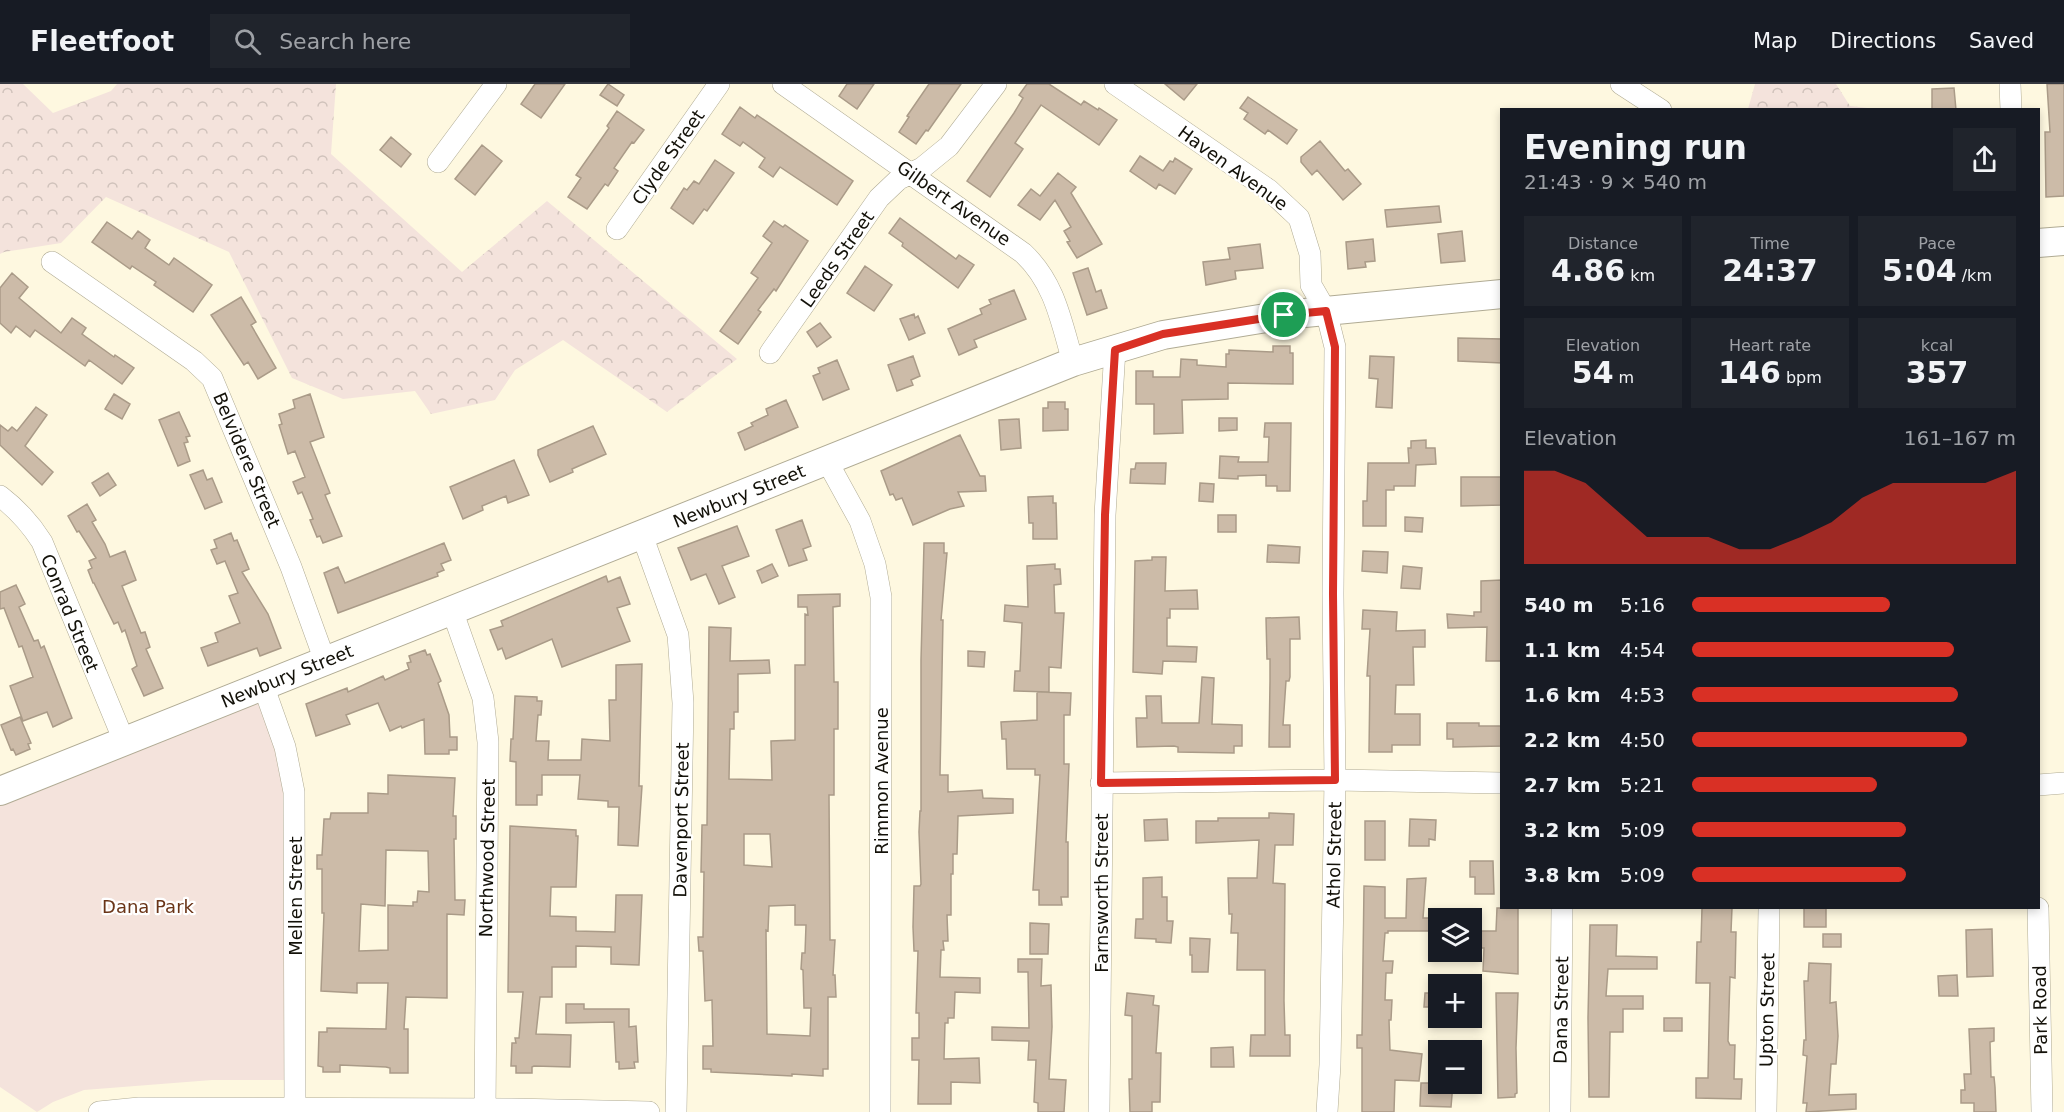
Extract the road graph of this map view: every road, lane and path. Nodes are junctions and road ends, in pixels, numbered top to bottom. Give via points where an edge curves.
1 (496, 84) edge
2 (719, 84) edge
3 (783, 84) edge
4 (996, 84) edge
5 (1115, 84) edge
6 (1621, 84) edge
7 (2010, 84) edge
8 (1658, 108) edge
9 (2011, 108) edge
10 (438, 162) dead end
11 (910, 172) junction
12 (617, 229) dead end
13 (2064, 242) edge
14 (2040, 243) edge
15 (52, 262) dead end
16 (1500, 294) edge
17 (1326, 311) junction
18 (1115, 350) junction
19 (770, 353) dead end
20 (1073, 362) junction
21 (827, 461) junction
22 (0, 496) edge
23 (642, 535) junction
24 (452, 610) junction
25 (325, 661) junction
26 (263, 685) junction
27 (124, 741) junction
28 (1335, 780) junction
29 (1101, 783) junction
30 (1500, 783) edge
31 (2064, 783) edge
32 (2040, 785) edge
33 (0, 791) edge
34 (1562, 909) edge
35 (1768, 909) edge
36 (2038, 909) edge
37 (296, 1110) edge
38 (485, 1110) edge
39 (99, 1112) edge
40 (649, 1112) edge
41 (676, 1112) edge
42 (880, 1112) edge
43 (1100, 1112) edge
44 (1327, 1112) edge
45 (1560, 1112) edge
46 (1766, 1112) edge
47 (2042, 1112) edge

1 - 10 street
2 - 12 street, Clyde Street
3 - 11 street, Gilbert Avenue
4 - 11 street, Leeds Street via 949,146 928,164
5 - 17 street, Haven Avenue via 1269,190 1299,218 1310,254 1311,285
6 - 8 street
7 - 9 street
11 - 19 street, Leeds Street via 879,198
11 - 20 street, Gilbert Avenue via 1036,266 1052,293
13 - 14 street
15 - 25 street, Belvidere Street via 194,361 212,378 291,567
16 - 17 street, Newbury Street
17 - 18 street, Newbury Street via 1163,334
17 - 28 street, Athol Street via 1335,347
18 - 20 street, Newbury Street
18 - 29 street, Farnsworth Street via 1105,515
20 - 21 street, Newbury Street
21 - 23 street, Newbury Street
21 - 42 street, Rimmon Avenue via 860,521 875,564 881,597
22 - 27 street, Conrad Street via 15,507 42,542
23 - 24 street, Newbury Street
23 - 41 street, Davenport Street via 678,635 683,703
24 - 25 street, Newbury Street
24 - 38 street, Northwood Street via 483,698 488,742
25 - 26 street, Newbury Street
26 - 27 street, Newbury Street
26 - 37 street, Mellen Street via 285,747 294,792
27 - 33 street, Newbury Street
28 - 29 street
28 - 30 street
28 - 44 street, Athol Street
29 - 43 street, Farnsworth Street
31 - 32 street
34 - 45 street, Dana Street
35 - 46 street, Upton Street
36 - 47 street, Park Road
37 - 38 street
37 - 39 street via 139,1108
38 - 40 street

